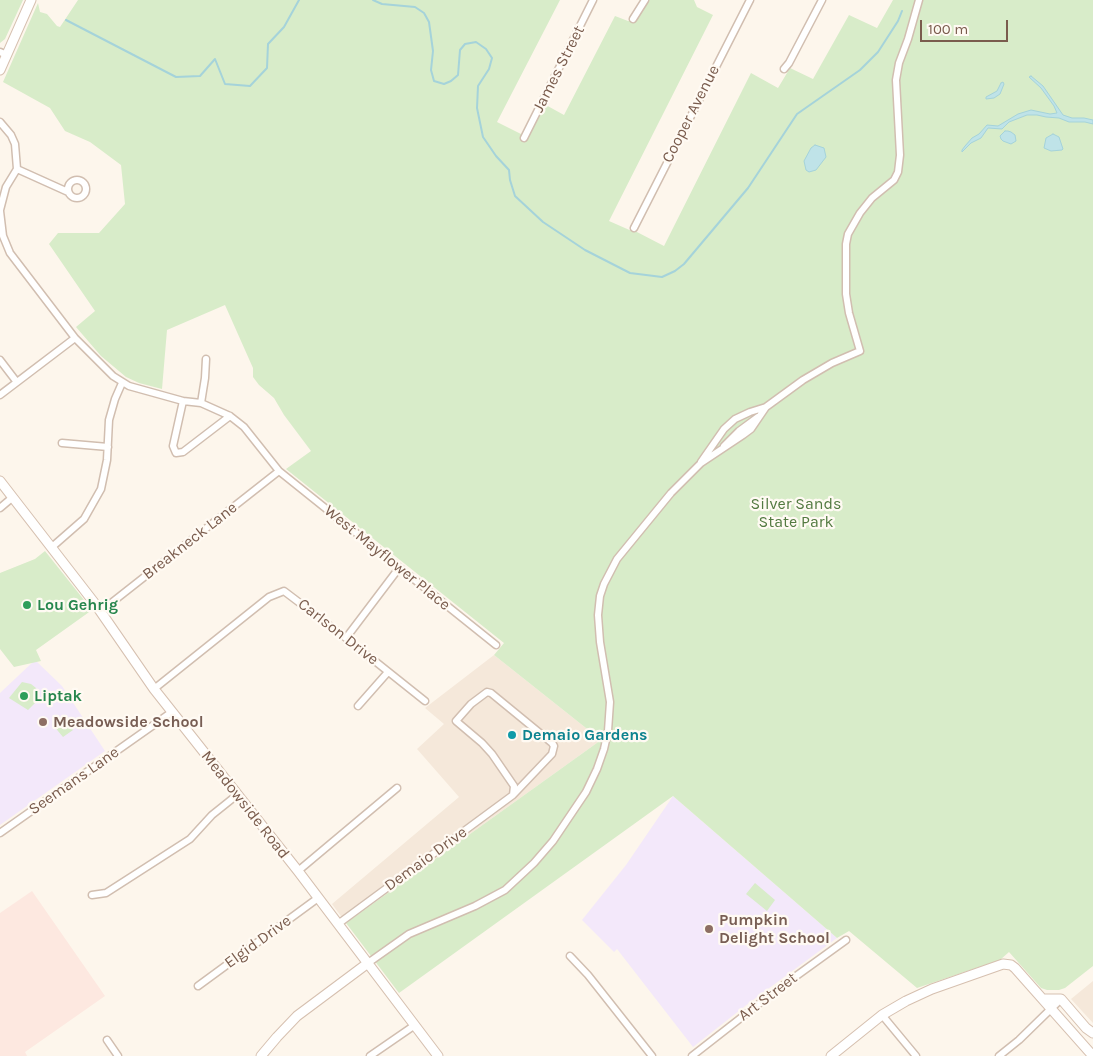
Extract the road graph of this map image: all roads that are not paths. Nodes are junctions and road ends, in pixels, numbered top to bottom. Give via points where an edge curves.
1 (31, 0) edge
2 (594, 0) edge
3 (644, 0) edge
4 (750, 0) edge
5 (822, 0) edge
6 (919, 0) edge
7 (633, 18) dead end
8 (3, 53) edge
9 (784, 69) dead end
10 (0, 70) edge
11 (0, 122) edge
12 (524, 138) dead end
13 (16, 170) junction
14 (68, 192) dead end
15 (0, 210) edge
16 (634, 228) dead end
17 (74, 338) junction
18 (206, 359) dead end
19 (0, 360) edge
20 (16, 381) junction
21 (122, 383) junction
22 (0, 395) edge
23 (183, 401) junction
24 (201, 403) junction
25 (766, 407) junction
26 (230, 416) junction
27 (62, 443) dead end
28 (108, 447) junction
29 (701, 463) junction
30 (279, 471) junction
31 (0, 481) edge
32 (13, 498) junction
33 (0, 508) edge
34 (52, 547) junction
35 (399, 568) junction
36 (101, 611) junction
37 (346, 638) junction
38 (496, 645) dead end
39 (388, 672) junction
40 (154, 688) junction
41 (425, 701) dead end
42 (358, 706) dead end
43 (172, 712) junction
44 (397, 788) dead end
45 (513, 794) junction
46 (237, 795) junction
47 (0, 833) edge
48 (298, 871) junction
49 (92, 895) dead end
50 (318, 898) junction
51 (338, 924) junction
52 (846, 940) dead end
53 (570, 956) dead end
54 (368, 963) junction
55 (198, 986) dead end
56 (1043, 999) junction
57 (1061, 999) junction
58 (1051, 1009) junction
59 (882, 1015) junction
60 (415, 1025) junction
61 (1093, 1033) edge
62 (107, 1040) dead end
63 (118, 1056) edge
64 (261, 1056) edge
65 (370, 1056) edge
66 (438, 1056) edge
67 (652, 1056) edge
68 (692, 1056) edge
69 (831, 1056) edge
70 (916, 1056) edge
71 (999, 1056) edge
72 (1093, 1056) edge

1 - 8 main road
2 - 12 street, James Street
3 - 7 street
4 - 16 street, Cooper Avenue
5 - 9 street
6 - 25 street via 896,80 898,172 894,180 860,213 846,244 846,294 860,351 816,371
8 - 10 main road
11 - 13 street via 15,144
13 - 14 street
13 - 15 street via 6,187
15 - 17 street via 3,236 10,253
17 - 20 street
17 - 21 street
18 - 24 street
19 - 20 street
20 - 22 street
21 - 23 street, West Mayflower Place
21 - 28 street via 109,420
23 - 24 street, West Mayflower Place
23 - 26 street via 173,446 176,454
24 - 26 street, West Mayflower Place
25 - 29 street via 722,449
25 - 29 street via 735,419 724,429
26 - 30 street, West Mayflower Place via 244,427
27 - 28 street
28 - 34 street via 106,471 95,501 84,519
29 - 54 street via 671,492 617,558 604,584 598,625 610,702 608,731 597,769 569,819 534,863 505,890 408,934
30 - 35 street, West Mayflower Place
30 - 36 street, Breakneck Lane
31 - 32 main road, Meadowside Road
32 - 33 street
32 - 34 main road, Meadowside Road
34 - 36 main road, Meadowside Road
35 - 37 street
35 - 38 street, West Mayflower Place
36 - 40 main road, Meadowside Road
37 - 39 street, Carlson Drive
37 - 40 street, Carlson Drive via 284,591 269,597
39 - 41 street, Carlson Drive
39 - 42 street
40 - 43 main road, Meadowside Road
43 - 46 main road, Meadowside Road
43 - 47 street, Seemans Lane
44 - 48 street
45 - 45 street, Demaio Drive via 514,786 492,754 456,721 487,692 554,746 552,754
45 - 51 street, Demaio Drive
46 - 48 main road, Meadowside Road
46 - 49 street via 190,839 106,893
48 - 50 main road, Meadowside Road
50 - 51 main road, Meadowside Road
50 - 55 street, Elgid Drive
51 - 54 main road, Meadowside Road
52 - 68 street, Art Street
53 - 67 street
54 - 60 main road, Meadowside Road
54 - 64 main road via 297,1016
56 - 57 main road
56 - 58 main road
56 - 59 main road via 1015,968 1003,964 915,996
57 - 58 street
57 - 61 main road
58 - 71 street
58 - 72 main road
59 - 69 main road
59 - 70 street
60 - 65 street
60 - 66 main road, Meadowside Road
62 - 63 street

